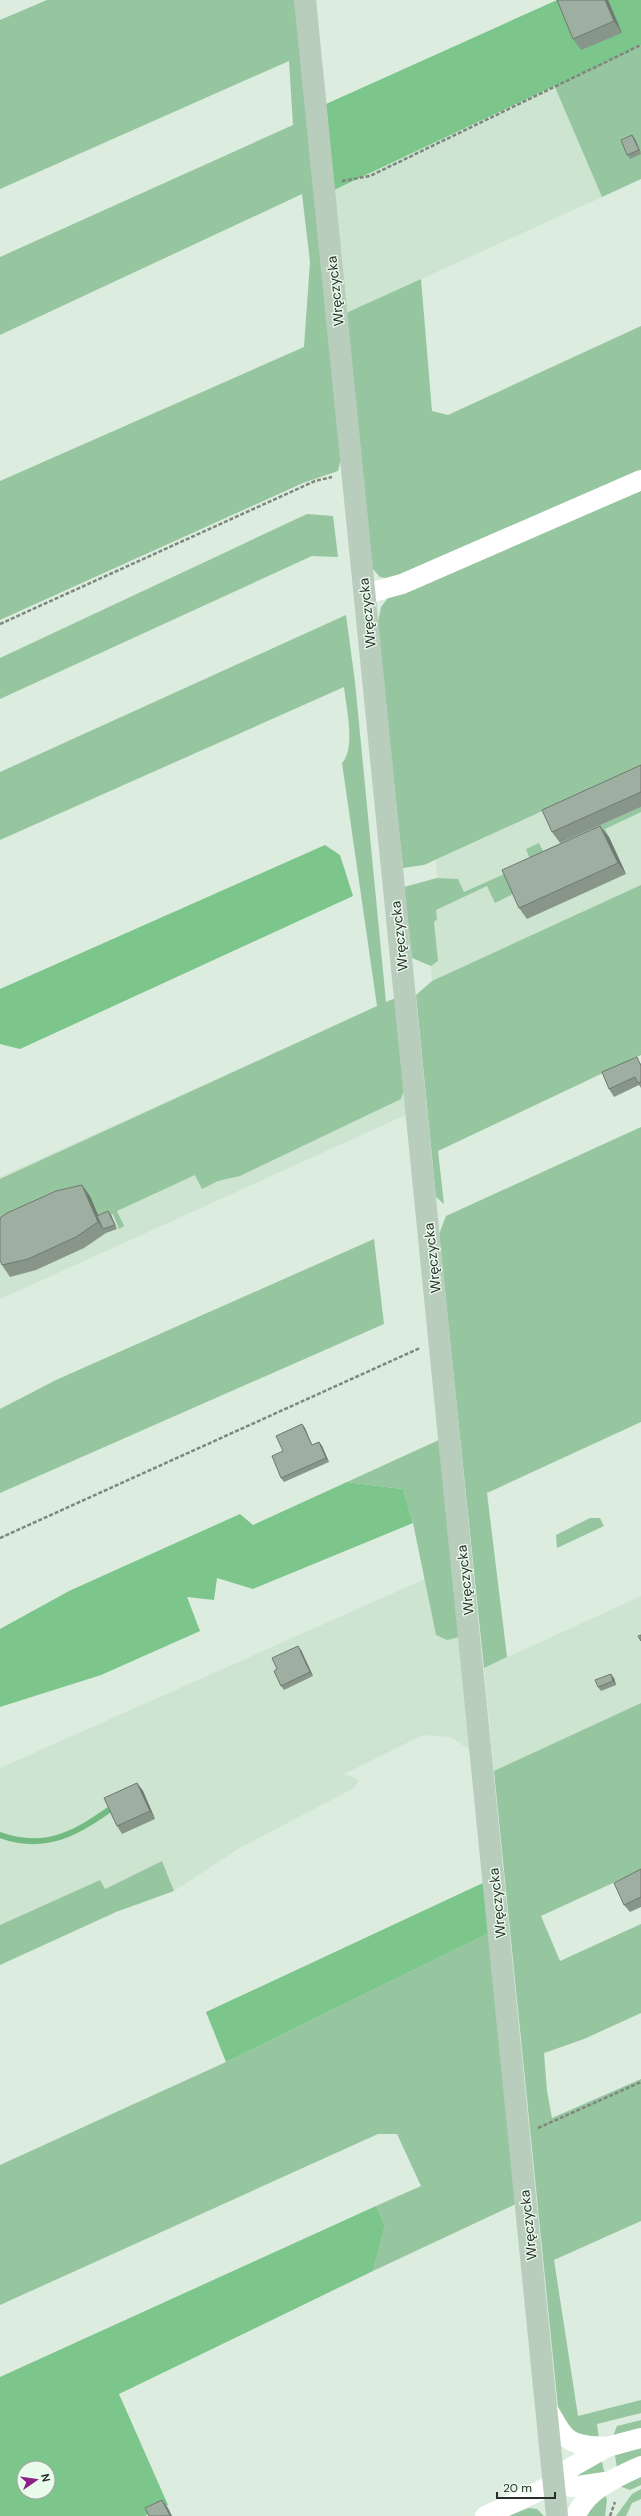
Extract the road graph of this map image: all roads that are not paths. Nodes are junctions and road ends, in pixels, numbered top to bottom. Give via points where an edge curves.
1 (305, 0) edge
2 (641, 480) edge
3 (365, 594) junction
4 (546, 2408) junction
5 (641, 2438) edge
6 (607, 2447) junction
7 (641, 2466) edge
8 (611, 2480) junction
9 (554, 2484) junction
10 (485, 2516) edge
11 (557, 2516) edge
12 (576, 2516) edge

1 - 3 main road, Wręczycka
2 - 3 street via 402,584
3 - 4 main road, Wręczycka
4 - 6 street via 562,2435 575,2444
4 - 9 main road, Wręczycka
5 - 6 street
6 - 9 street via 565,2470
7 - 8 street
8 - 9 street via 571,2487
8 - 12 street via 586,2498
9 - 10 street
9 - 11 main road, Wręczycka

